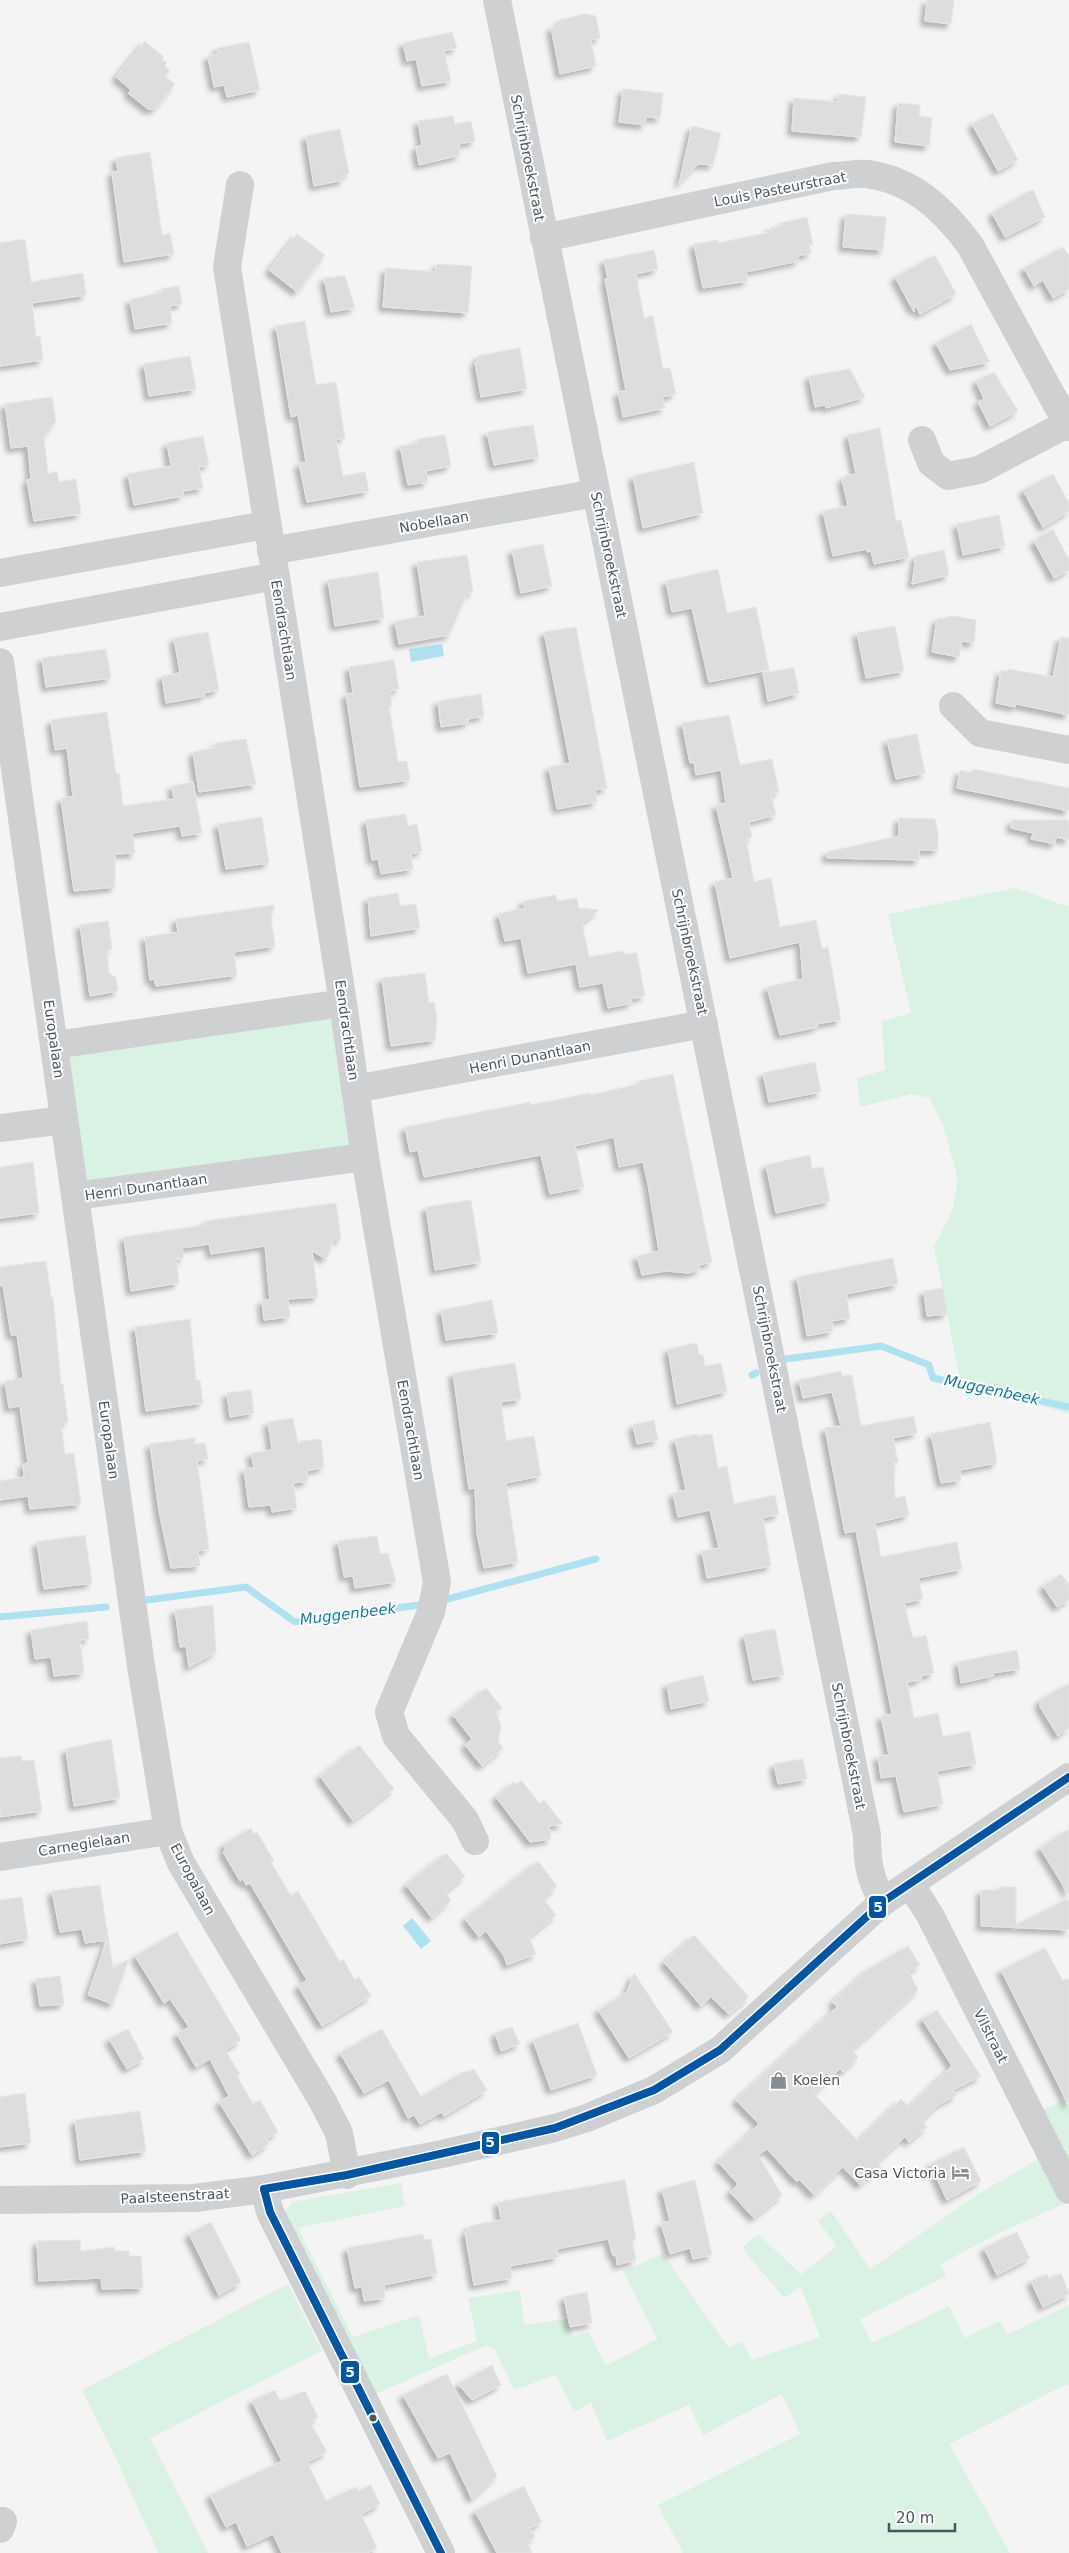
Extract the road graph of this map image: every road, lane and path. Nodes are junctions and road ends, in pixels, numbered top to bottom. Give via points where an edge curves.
1 (497, 0) edge
2 (240, 186) dead end
3 (544, 238) junction
4 (1068, 426) edge
5 (922, 440) dead end
6 (596, 493) junction
7 (266, 525) junction
8 (274, 564) junction
9 (0, 573) edge
10 (0, 627) edge
11 (0, 662) edge
12 (953, 706) dead end
13 (1069, 750) edge
14 (343, 1003) junction
15 (704, 1024) junction
16 (55, 1045) junction
17 (355, 1089) junction
18 (64, 1120) junction
19 (0, 1128) edge
20 (365, 1158) junction
21 (75, 1196) junction
22 (1069, 1777) edge
23 (168, 1831) junction
24 (475, 1841) dead end
25 (0, 1857) edge
26 (910, 1884) junction
27 (884, 1901) junction
28 (347, 2175) junction
29 (264, 2189) junction
30 (1069, 2190) edge
31 (0, 2200) edge
32 (441, 2553) edge

1 - 3 street, Schrijnbroekstraat
2 - 7 street, Eendrachtlaan via 227,267
3 - 4 street, Louis Pasteurstraat via 833,176 867,174 898,182 926,197 950,218 970,245
3 - 6 street, Schrijnbroekstraat
4 - 5 street, Louis Pasteurstraat via 979,470 948,476 931,463
6 - 8 street, Nobellaan
6 - 15 street, Schrijnbroekstraat
7 - 8 street, Eendrachtlaan
7 - 9 street
8 - 10 street, Nobellaan
8 - 14 street, Eendrachtlaan
11 - 16 street, Europalaan
12 - 13 street via 980,732
14 - 16 street
14 - 17 street, Eendrachtlaan
15 - 17 street, Henri Dunantlaan
15 - 27 street, Schrijnbroekstraat via 867,1835 867,1861 877,1892
16 - 18 street, Europalaan
17 - 20 street, Eendrachtlaan
18 - 19 street
18 - 21 street, Europalaan
20 - 21 street, Henri Dunantlaan
20 - 24 street, Eendrachtlaan via 436,1582 431,1612 389,1712 396,1736 465,1820
21 - 23 street, Europalaan via 141,1666
22 - 26 street, Paalsteenstraat
23 - 25 street, Carnegielaan
23 - 28 street, Europalaan via 181,1863 322,2100 339,2134
26 - 27 street, Paalsteenstraat
26 - 30 street, Vilstraat via 930,1915
27 - 28 street, Paalsteenstraat via 720,2050 654,2090 555,2128
28 - 29 street, Paalsteenstraat
29 - 31 street, Paalsteenstraat via 194,2198
29 - 32 street via 270,2212

